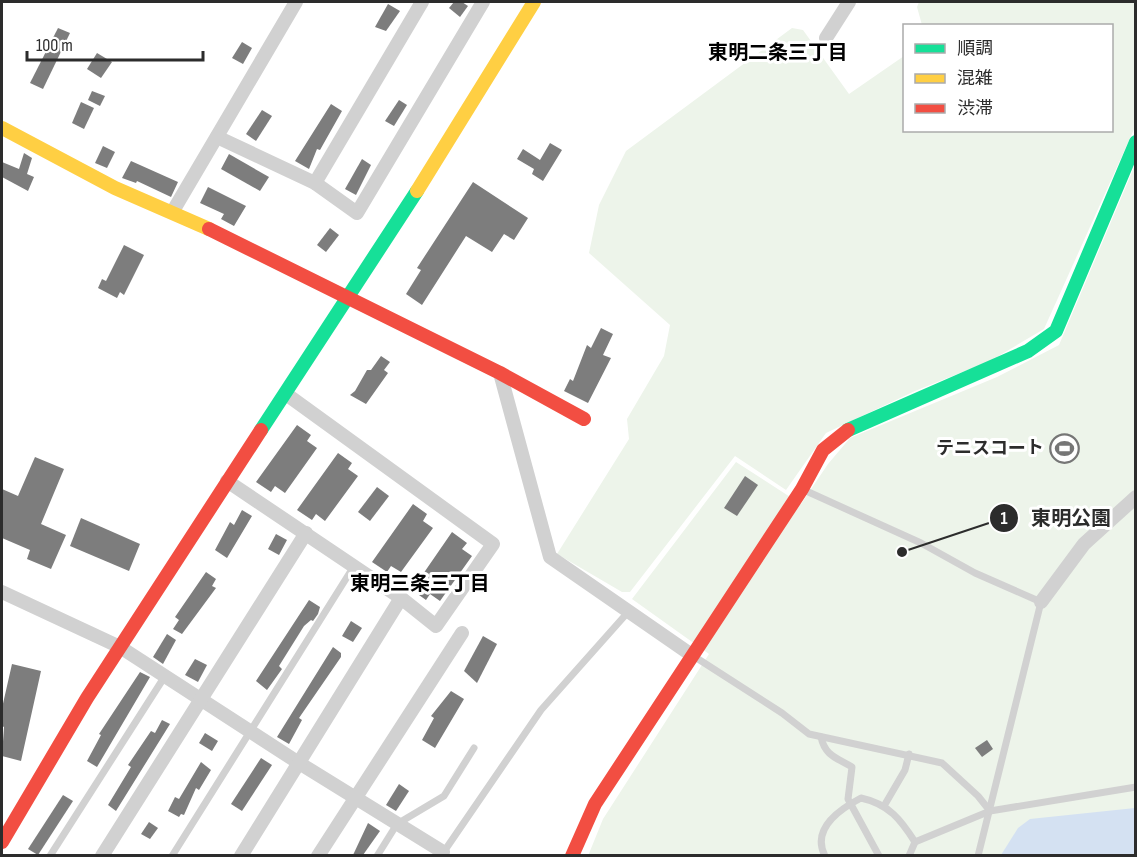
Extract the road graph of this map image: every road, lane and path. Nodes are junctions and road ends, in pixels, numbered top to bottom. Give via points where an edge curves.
1 (296, 2) edge
2 (422, 2) edge
3 (483, 2) edge
4 (534, 2) edge
5 (849, 2) edge
6 (826, 38) dead end
7 (2, 128) edge
8 (217, 137) junction
9 (1136, 142) edge
10 (315, 183) junction
11 (173, 212) junction
12 (345, 298) junction
13 (500, 373) junction
14 (286, 394) junction
15 (584, 419) dead end
16 (227, 481) junction
17 (802, 489) junction
18 (1136, 497) edge
19 (306, 533) junction
20 (354, 566) junction
21 (2, 592) edge
22 (401, 598) junction
23 (1041, 602) junction
24 (629, 611) junction
25 (462, 633) dead end
26 (120, 647) junction
27 (693, 656) junction
28 (165, 675) junction
29 (203, 699) junction
30 (251, 731) junction
31 (821, 737) junction
32 (474, 748) dead end
33 (909, 754) junction
34 (299, 763) junction
35 (1136, 787) edge
36 (355, 798) junction
37 (850, 804) junction
38 (884, 807) junction
39 (990, 811) junction
40 (397, 824) junction
41 (2, 842) edge
42 (915, 842) junction
43 (442, 854) edge
44 (50, 855) edge
45 (102, 855) edge
46 (172, 855) edge
47 (241, 855) edge
48 (318, 855) edge
49 (377, 855) edge
50 (572, 855) edge
51 (825, 855) edge
52 (879, 855) edge
53 (909, 855) edge
54 (978, 855) edge

1 - 8 street
2 - 10 street
3 - 10 street via 357,213
4 - 12 street
5 - 6 street
7 - 11 street via 116,188
8 - 10 street
8 - 11 street
9 - 17 street via 1056,331 1028,351 845,431 823,450
11 - 12 street
12 - 13 street
12 - 14 street
13 - 15 street
13 - 24 street via 550,557
14 - 16 street
14 - 22 street via 493,544 436,626
16 - 19 street
16 - 26 street
17 - 23 lane
17 - 27 street
18 - 23 street via 1084,544
19 - 20 street
19 - 29 street
20 - 22 street
20 - 30 lane
21 - 26 street
22 - 34 street
23 - 39 lane
24 - 27 street
24 - 43 lane via 541,710
25 - 36 street
26 - 28 street
26 - 41 street
27 - 31 lane via 809,734
27 - 50 street via 595,804
28 - 29 street
28 - 44 lane
29 - 30 street
29 - 45 street
30 - 34 street
30 - 46 lane
31 - 33 lane
31 - 37 lane via 823,749 831,757 852,767
32 - 40 lane via 444,796
33 - 38 lane via 905,770
33 - 39 lane via 942,763
34 - 36 street
34 - 47 street
35 - 39 lane
36 - 40 street
36 - 48 street
37 - 38 lane via 861,798
37 - 51 lane via 826,825 822,836
37 - 52 lane
38 - 42 lane via 897,814
39 - 42 lane
39 - 54 lane
40 - 43 street
40 - 49 lane
42 - 53 lane

